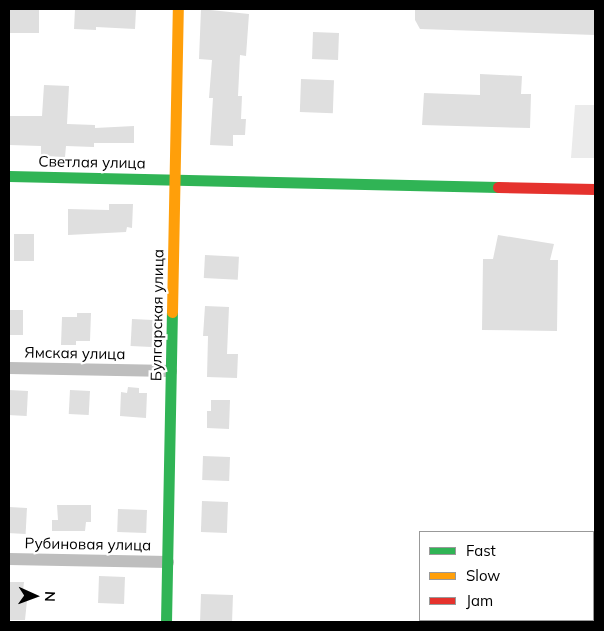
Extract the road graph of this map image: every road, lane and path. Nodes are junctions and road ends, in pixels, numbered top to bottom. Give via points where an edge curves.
1 (178, 9) edge
2 (9, 176) edge
3 (175, 178) junction
4 (595, 189) edge
5 (9, 368) edge
6 (171, 371) junction
7 (9, 559) edge
8 (168, 562) junction
9 (166, 622) edge

1 - 3 street, Булгарская улица
2 - 3 street, Светлая улица
3 - 4 street, Светлая улица
3 - 6 street, Булгарская улица
5 - 6 street, Ямская улица
6 - 8 street, Булгарская улица
7 - 8 street, Рубиновая улица
8 - 9 street, Булгарская улица

